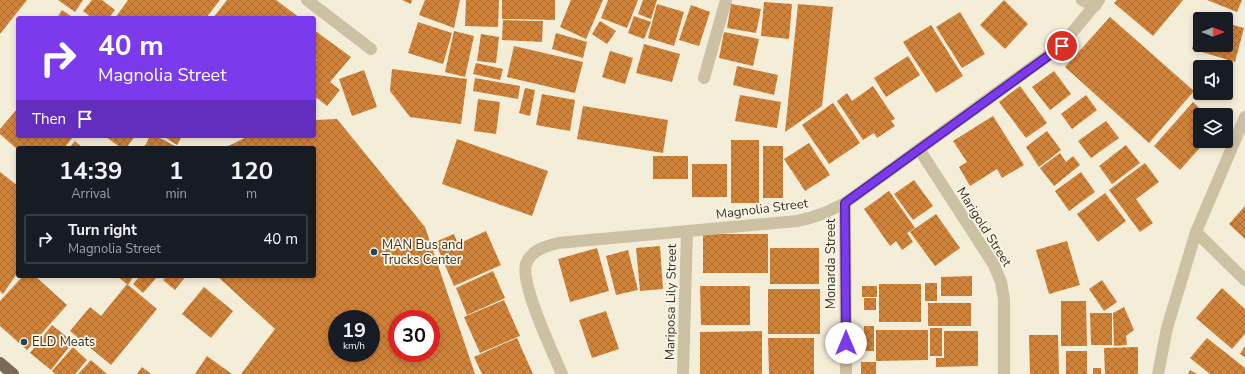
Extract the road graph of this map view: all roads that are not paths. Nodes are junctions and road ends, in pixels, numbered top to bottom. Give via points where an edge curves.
1 (307, 0) edge
2 (726, 0) edge
3 (1082, 0) edge
4 (1097, 3) edge
5 (371, 49) dead end
6 (704, 78) dead end
7 (1245, 117) edge
8 (919, 149) junction
9 (845, 203) junction
10 (686, 231) junction
11 (1196, 232) junction
12 (1245, 280) edge
13 (0, 363) edge
14 (13, 374) edge
15 (562, 374) edge
16 (683, 374) edge
17 (846, 374) edge
18 (1004, 374) edge
19 (1158, 374) edge

1 - 5 street
2 - 6 street
3 - 4 street
4 - 8 street, Magnolia Street via 1062,46
7 - 11 street
8 - 9 street, Magnolia Street
8 - 18 street, Marigold Street via 994,265 1001,282 1004,300
9 - 10 street, Magnolia Street via 828,212 797,221
9 - 17 street, Monarda Street
10 - 15 street, Magnolia Street via 558,243 532,254 526,264 526,280
10 - 16 street, Mariposa Lily Street
11 - 12 street
11 - 19 street via 1167,328
13 - 14 main road

